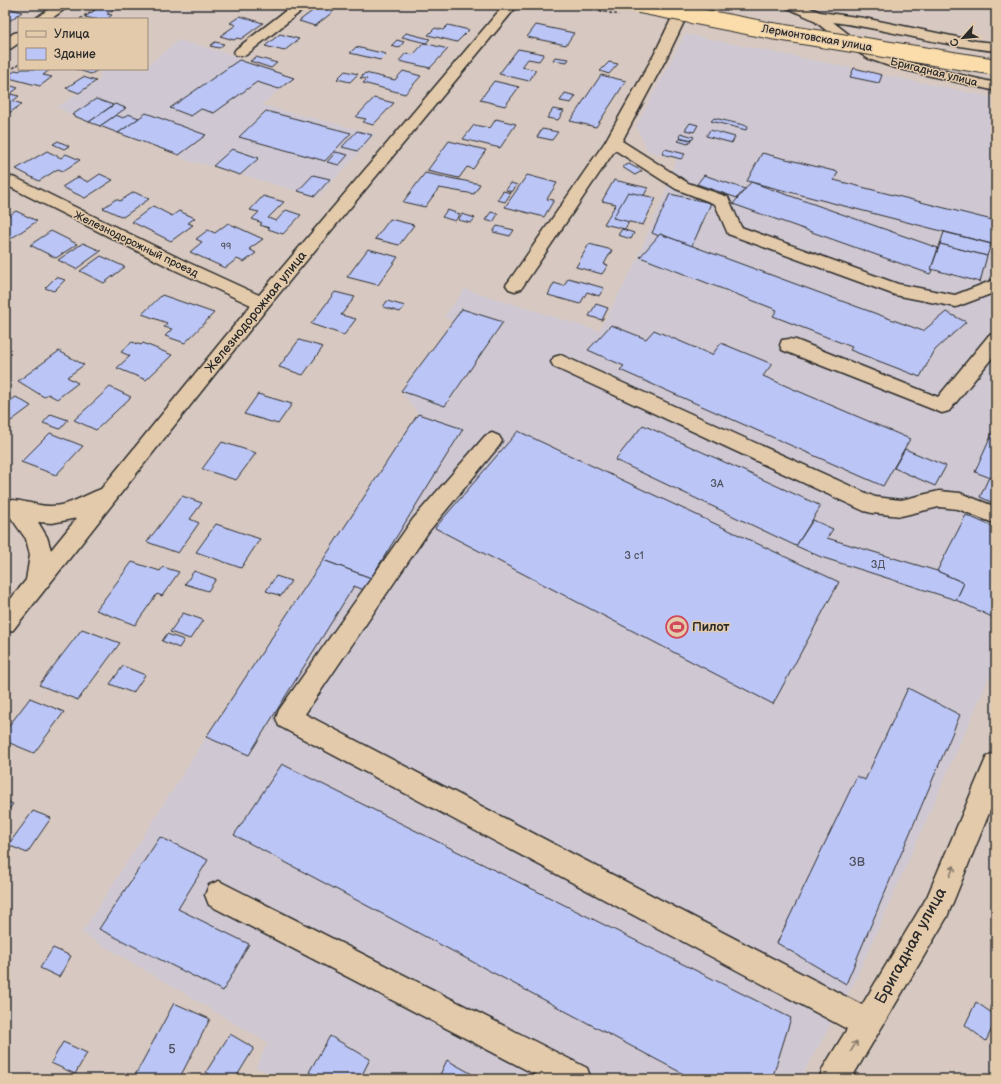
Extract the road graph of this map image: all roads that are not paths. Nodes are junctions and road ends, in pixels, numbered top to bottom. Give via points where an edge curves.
1 (62, 5) edge
2 (302, 5) edge
3 (511, 5) edge
4 (639, 5) edge
5 (685, 5) edge
6 (792, 5) edge
7 (817, 16) junction
8 (43, 18) edge
9 (18, 37) edge
10 (5, 46) edge
11 (996, 47) edge
12 (241, 52) dead end
13 (996, 67) edge
14 (996, 87) edge
15 (613, 142) junction
16 (12, 182) dead end
17 (515, 285) dead end
18 (996, 285) edge
19 (262, 303) junction
20 (996, 340) edge
21 (789, 345) dead end
22 (560, 362) dead end
23 (492, 441) dead end
24 (112, 492) junction
25 (11, 505) edge
26 (996, 516) edge
27 (37, 584) junction
28 (5, 623) edge
29 (996, 764) edge
30 (220, 895) dead end
31 (868, 1024) junction
32 (576, 1079) edge
33 (834, 1079) edge

1 - 8 street
2 - 12 street
3 - 19 street, Железнодорожная улица
4 - 13 main road, Лермонтовская улица, bridge via 820,39
5 - 15 street via 661,55
6 - 7 street, Бригадная улица
7 - 11 street via 864,22
7 - 14 street, Бригадная улица via 846,39 874,56 897,64
9 - 10 street
15 - 17 street
15 - 18 street via 682,186 722,201 734,230 895,289 956,301
16 - 19 street, Железнодорожный проезд
19 - 24 street, Железнодорожная улица
20 - 21 street via 942,406
22 - 26 street via 872,505 902,508 939,499 960,501
23 - 31 street via 421,525 288,718
24 - 25 street via 88,505 59,515 37,515
24 - 27 street, Железнодорожная улица
25 - 27 street via 36,537 41,555
27 - 28 street, Железнодорожная улица
31 -> 29 street, Бригадная улица via 937,907
30 - 32 street
33 -> 31 street, Бригадная улица

